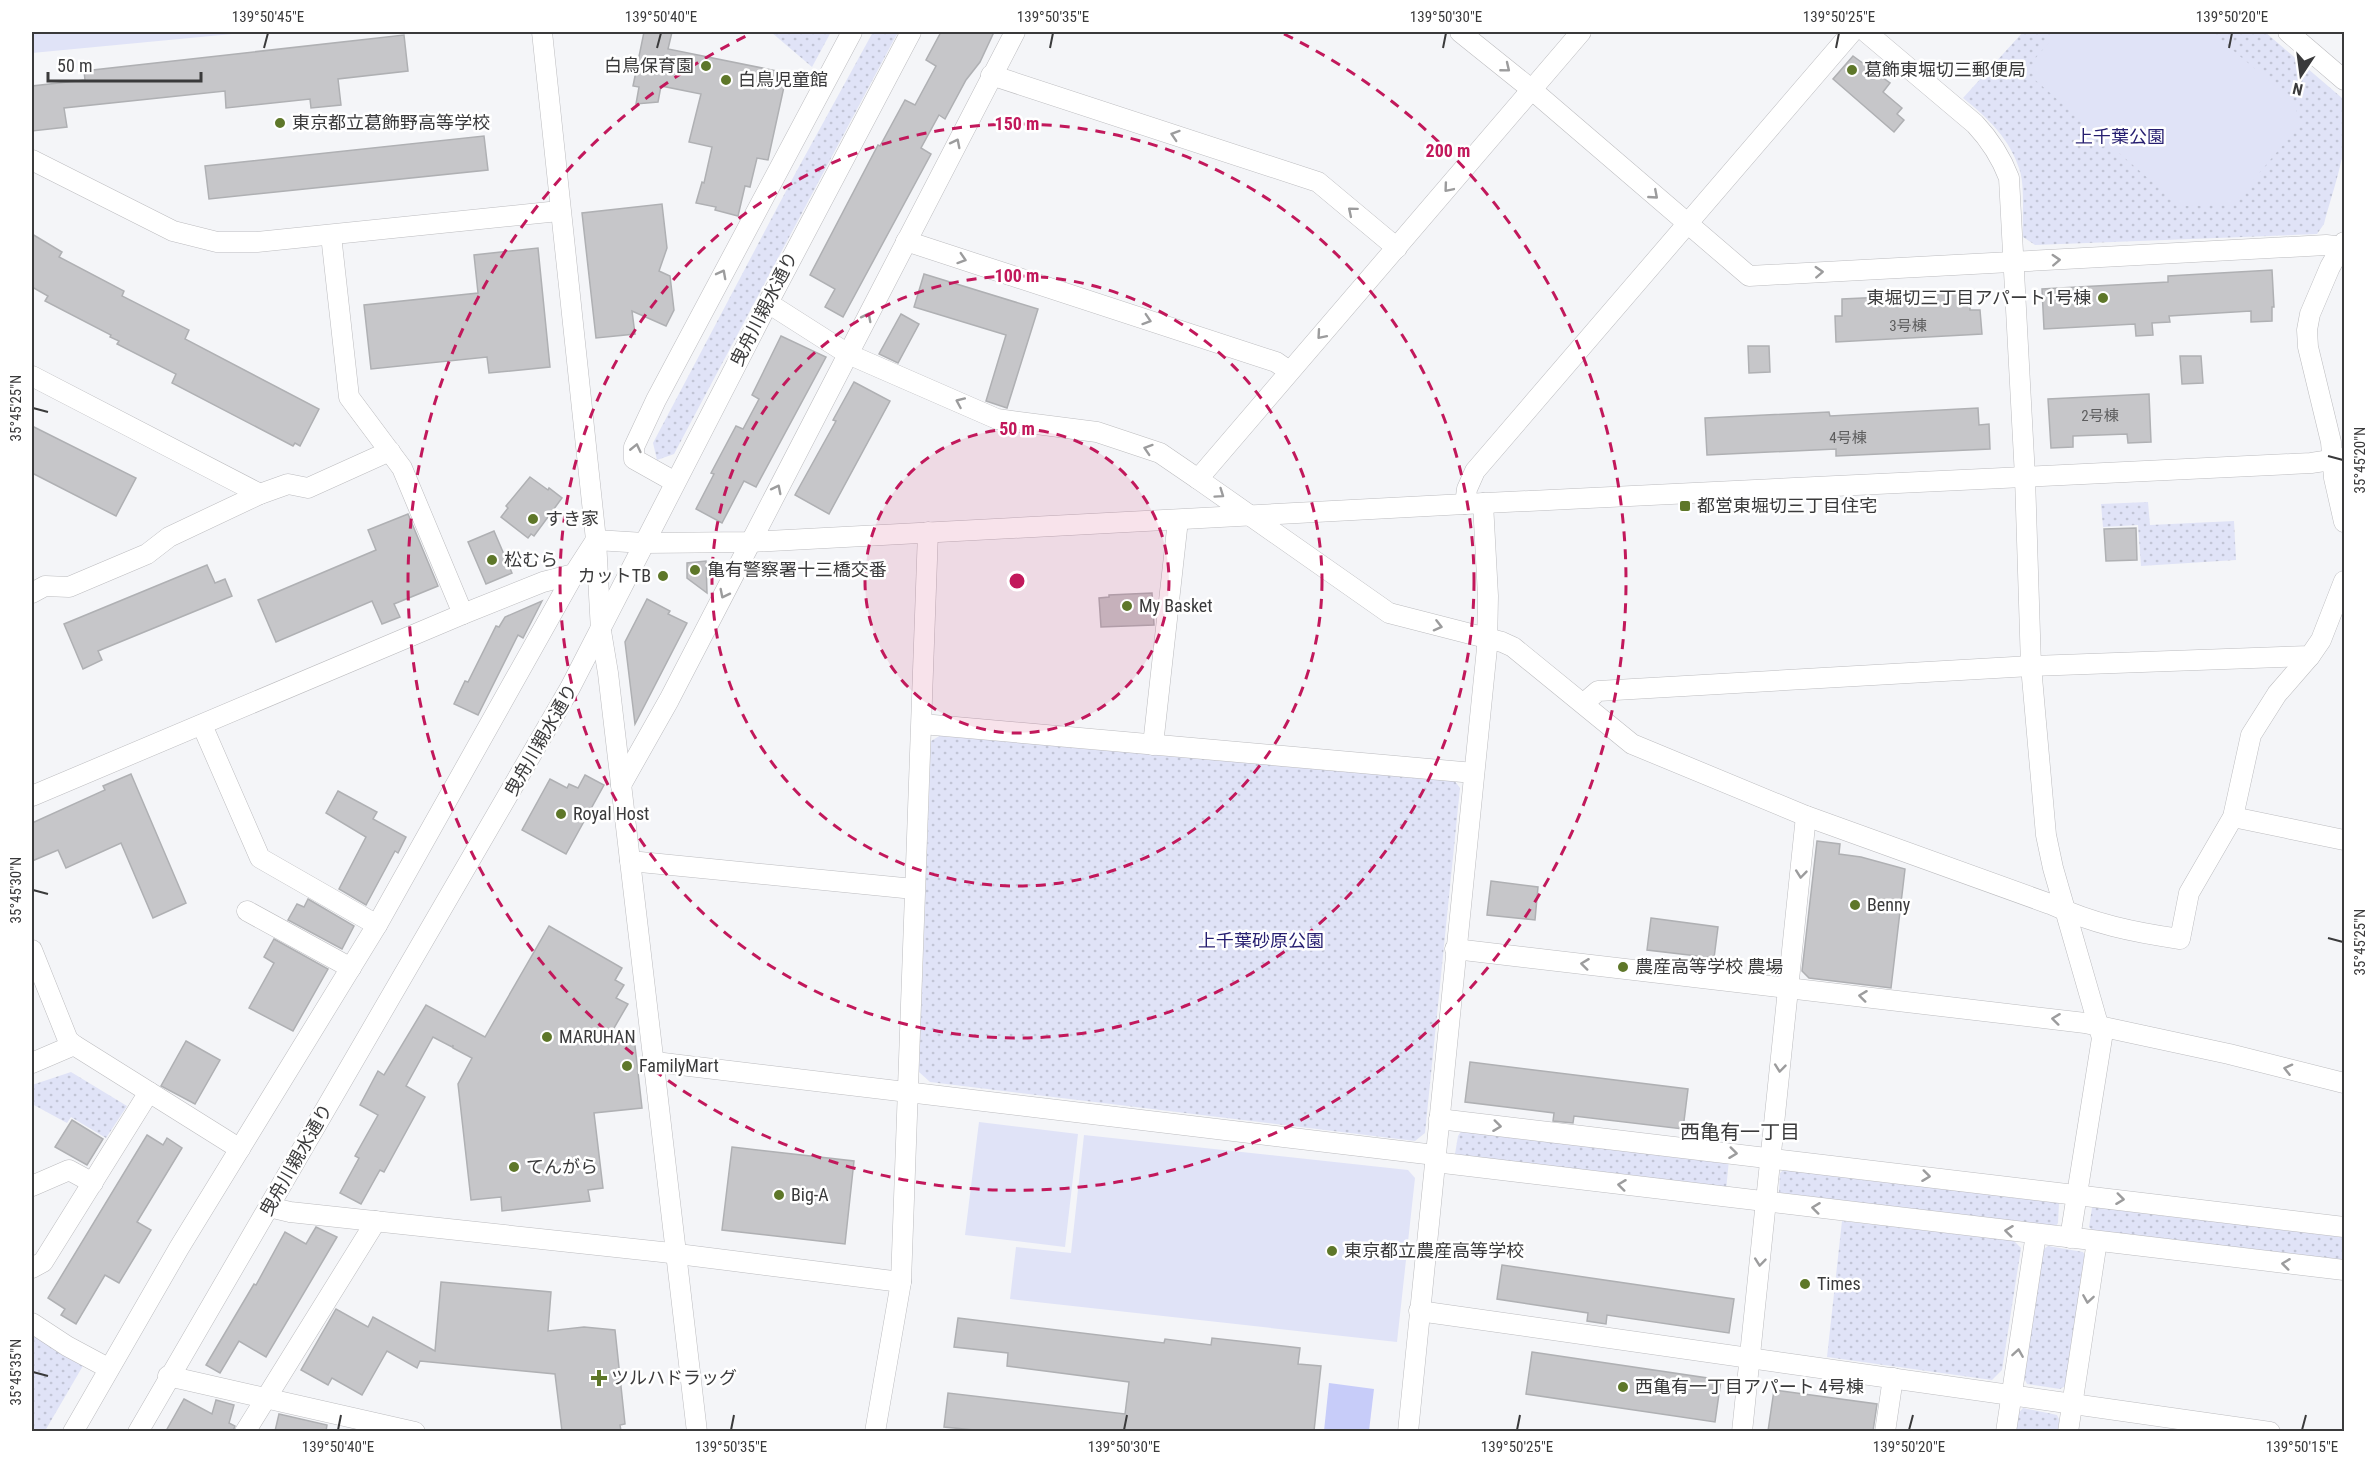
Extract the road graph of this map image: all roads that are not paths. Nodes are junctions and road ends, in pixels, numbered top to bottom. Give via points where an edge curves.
1 (542, 32) edge
2 (852, 32) edge
3 (911, 32) edge
4 (1015, 32) edge
5 (1460, 32) edge
6 (1581, 32) edge
7 (1852, 32) edge
8 (1866, 32) edge
9 (2288, 32) edge
10 (991, 75) junction
11 (2344, 80) edge
12 (1532, 89) junction
13 (32, 159) edge
14 (559, 210) junction
15 (1687, 224) junction
16 (331, 235) junction
17 (906, 241) junction
18 (2344, 245) edge
19 (1397, 248) junction
20 (2015, 262) junction
21 (768, 303) junction
22 (848, 354) junction
23 (1289, 371) junction
24 (32, 376) edge
25 (390, 451) junction
26 (2338, 459) edge
27 (2025, 477) junction
28 (1197, 479) junction
29 (675, 482) junction
30 (260, 494) junction
31 (1474, 503) junction
32 (1250, 515) junction
33 (1178, 520) junction
34 (2344, 522) edge
35 (928, 532) junction
36 (596, 540) junction
37 (750, 542) junction
38 (644, 543) junction
39 (574, 574) junction
40 (2344, 581) edge
41 (32, 593) edge
42 (463, 614) junction
43 (601, 631) junction
44 (1487, 638) junction
45 (2310, 656) junction
46 (2031, 666) junction
47 (1584, 703) junction
48 (921, 724) junction
49 (202, 725) junction
50 (1154, 745) junction
51 (1474, 772) junction
52 (621, 785) junction
53 (32, 796) edge
54 (1806, 816) junction
55 (2233, 817) junction
56 (2344, 840) edge
57 (630, 861) junction
58 (914, 889) junction
59 (247, 911) dead end
60 (2067, 912) junction
61 (376, 926) junction
62 (1455, 949) junction
63 (32, 950) edge
64 (351, 968) junction
65 (1789, 988) junction
66 (2100, 1026) junction
67 (74, 1045) junction
68 (655, 1062) junction
69 (32, 1064) edge
70 (2344, 1083) edge
71 (907, 1091) junction
72 (149, 1092) junction
73 (1439, 1119) junction
74 (240, 1149) junction
75 (1770, 1158) junction
76 (1435, 1159) junction
77 (93, 1183) junction
78 (32, 1186) edge
79 (2076, 1194) junction
80 (1766, 1202) junction
81 (269, 1207) junction
82 (376, 1221) junction
83 (2344, 1227) edge
84 (2036, 1234) junction
85 (2070, 1238) junction
86 (2097, 1241) junction
87 (675, 1253) junction
88 (32, 1268) edge
89 (2344, 1270) edge
90 (901, 1282) junction
91 (1419, 1311) junction
92 (32, 1323) edge
93 (1750, 1358) junction
94 (108, 1368) junction
95 (168, 1376) junction
96 (1893, 1378) junction
97 (2012, 1395) junction
98 (265, 1399) junction
99 (2072, 1404) junction
100 (73, 1431) edge
101 (138, 1431) edge
102 (245, 1431) edge
103 (415, 1431) edge
104 (697, 1431) edge
105 (874, 1431) edge
106 (1408, 1431) edge
107 (1742, 1431) edge
108 (1885, 1431) edge
109 (2006, 1431) edge
110 (2068, 1431) edge
111 (2270, 1431) edge

1 - 14 street
29 -> 2 street via 634,459 634,447
3 - 21 street, 曳舟川親水通り
4 - 10 street
5 -> 12 street
6 - 12 street
7 - 15 street
8 - 20 street via 1991,141 2009,178
9 - 11 street
17 -> 10 street
19 -> 10 street via 1318,182
12 -> 15 street
12 -> 19 street
13 - 16 street via 151,221 197,238 257,242
14 - 16 street
14 - 36 street
15 -> 20 street via 1749,276
15 - 31 street via 1475,471 1467,489
16 - 25 street via 349,397
22 -> 17 street
17 -> 23 street via 1276,362
20 -> 18 street
18 - 26 street via 2330,267 2307,330
19 -> 23 street
20 - 27 street
21 - 22 street
21 - 29 street, 曳舟川親水通り
28 -> 22 street via 1160,453 1097,432 997,419
37 -> 22 street
23 - 28 street
24 - 30 street
25 - 30 street via 308,488 288,484
25 - 42 street via 409,483
26 - 27 street
26 - 34 street
27 - 31 street
27 - 46 street
28 -> 32 street
29 - 38 street, 曳舟川親水通り
30 - 41 street via 169,537 147,554 69,587 45,586
31 - 32 street
31 - 44 street via 1488,596
32 - 33 street
32 -> 44 street via 1389,613
33 - 35 street
33 - 50 street
35 - 37 street
35 - 48 street
36 - 38 street
36 - 39 street
36 - 43 street
37 - 38 street
37 -> 52 street
38 - 43 street, 曳舟川親水通り
39 - 42 street
39 - 61 street
40 - 45 street via 2321,640
42 - 49 street
43 - 52 street
43 - 81 street, 曳舟川親水通り via 490,830
44 - 47 street via 1514,647
44 - 51 street
45 - 46 street
45 - 55 street via 2277,694 2251,735
46 - 47 street via 1598,691
46 - 60 street via 2046,835
47 - 54 street via 1632,744
48 - 50 street
48 - 58 street
49 - 53 street
49 - 61 street via 260,858
50 - 51 street
51 - 62 street
52 - 57 street
54 - 60 street
54 -> 65 street
55 - 56 street
55 - 60 street via 2189,893 2180,939 2128,932
57 - 58 street
57 - 68 street
58 - 71 street
59 - 64 street
60 - 66 street
61 - 64 street
65 -> 62 street
62 - 73 street
63 - 67 street via 68,1040
64 - 74 street
66 -> 65 street
65 -> 75 street
70 -> 66 street
66 - 79 street via 2102,1038
67 - 69 street
67 - 72 street
68 - 71 street
68 - 87 street
71 - 76 street
71 - 90 street
72 - 74 street
72 - 77 street
73 -> 75 street
73 - 76 street
74 - 94 street
75 -> 79 street
75 - 80 street
80 -> 76 street
76 - 91 street
77 - 78 street via 69,1170
77 - 88 street via 43,1262
79 -> 83 street
79 - 85 street
84 -> 80 street
80 -> 93 street
81 - 82 street
81 - 95 street, 曳舟川親水通り
82 - 87 street
82 - 98 street
84 - 85 street
97 -> 84 street
85 - 86 street
89 -> 86 street
86 -> 99 street
87 - 90 street
87 - 104 street
90 - 105 street
91 - 93 street
91 - 106 street
92 - 94 street
93 - 96 street
93 - 107 street
94 - 100 street
95 - 98 street
95 - 101 street, 曳舟川親水通り
96 - 97 street
96 - 108 street
97 - 99 street
97 - 109 street
98 - 102 street
98 - 103 street
99 - 110 street
99 - 111 street

